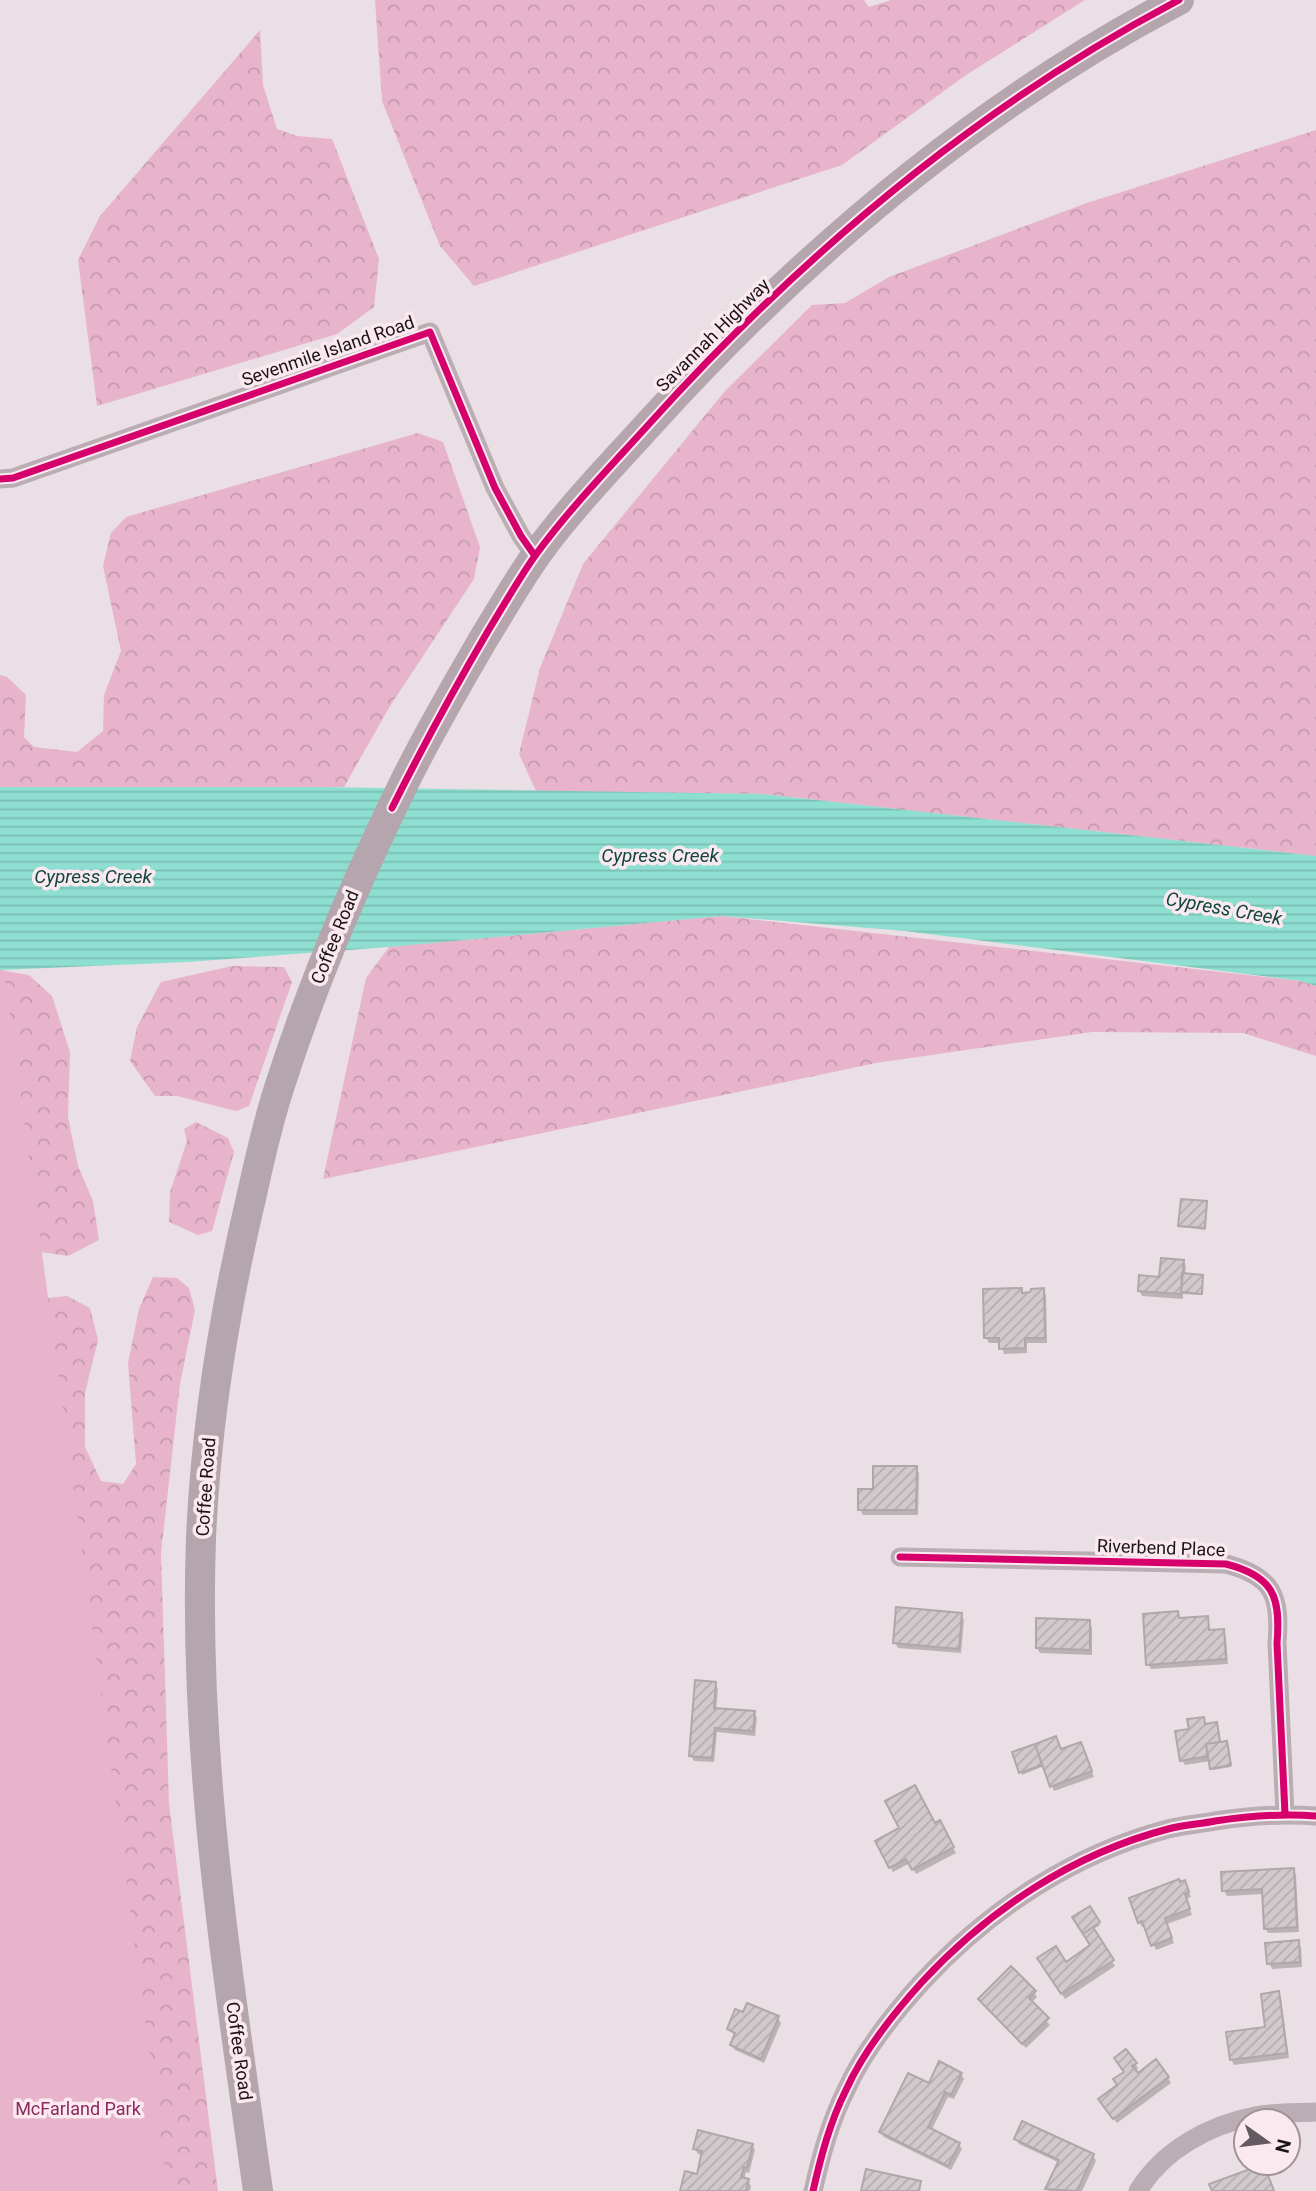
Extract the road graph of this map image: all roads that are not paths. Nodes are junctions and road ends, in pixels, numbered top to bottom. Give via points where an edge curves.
1 (1179, 0) edge
2 (0, 479) edge
3 (536, 556) junction
4 (392, 808) joint
5 (901, 1557) dead end
6 (1285, 1814) junction
7 (1316, 1816) edge
8 (1316, 2112) edge
9 (258, 2191) edge
10 (813, 2191) edge
11 (1138, 2191) edge

1 - 3 main road, Savannah Highway via 1002,107 866,212 694,375 564,517
2 - 3 street, Sevenmile Island Road via 430,331 495,488
3 - 4 main road, Savannah Highway via 450,695
4 - 9 main road, Coffee Road via 346,907 279,1087 241,1239 207,1453 201,1539 205,1776
5 - 6 street, Riverbend Place via 1226,1564 1265,1580 1279,1621
6 - 7 street
6 - 10 street via 1169,1829 1128,1842 1051,1877 984,1924 904,2001 861,2062 829,2129
8 - 11 street via 1257,2115 1218,2126 1179,2147

